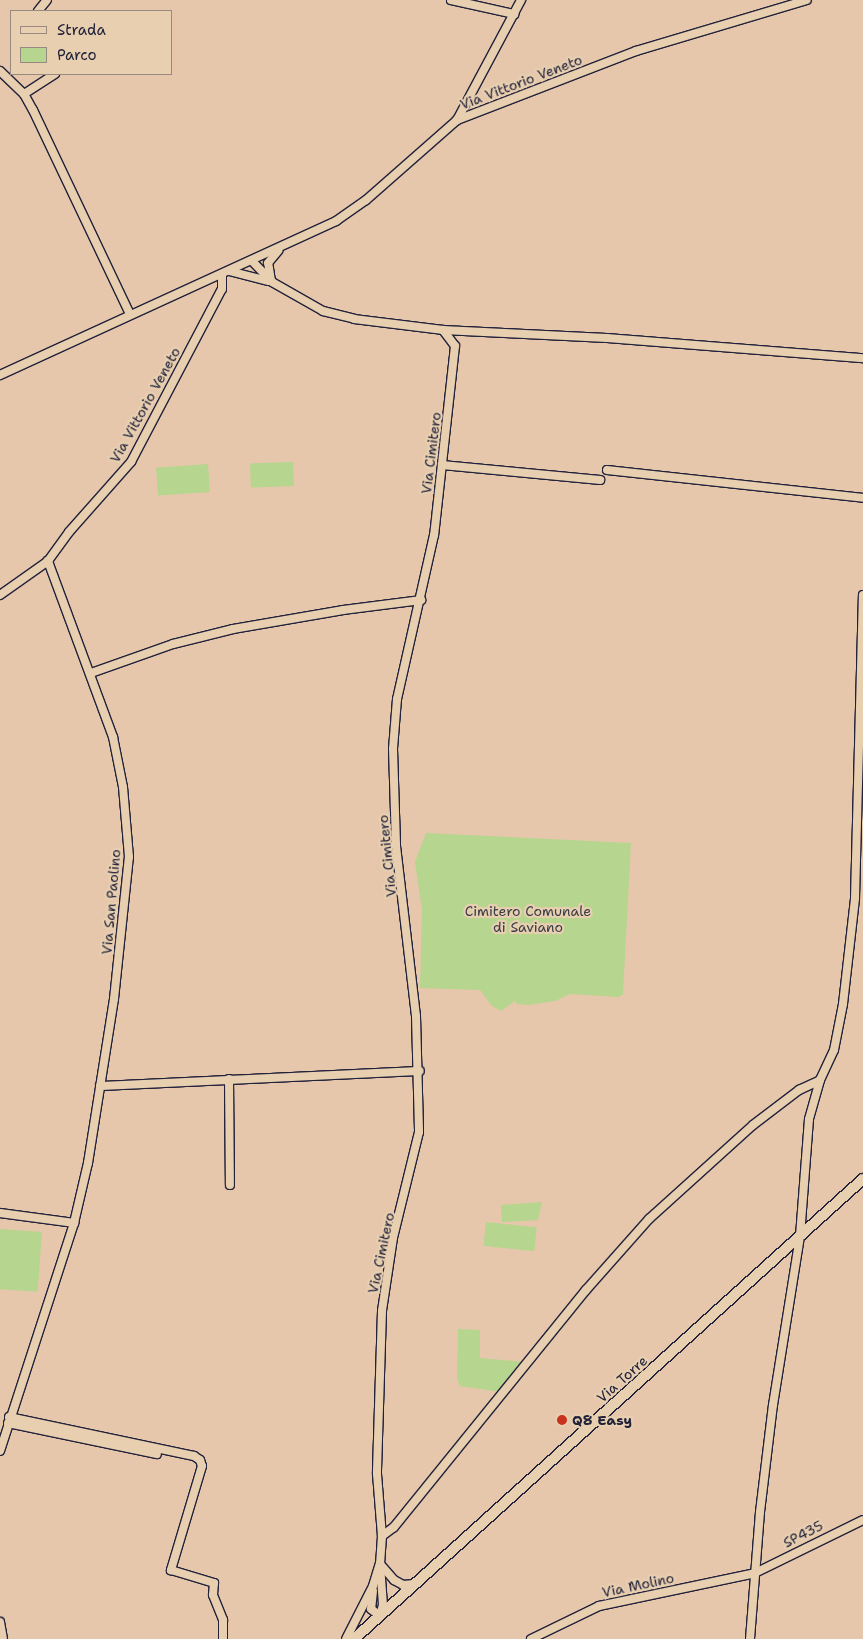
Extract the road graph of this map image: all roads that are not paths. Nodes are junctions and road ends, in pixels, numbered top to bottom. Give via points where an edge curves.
1 (47, 0) edge
2 (450, 0) edge
3 (521, 0) edge
4 (807, 0) edge
5 (39, 10) edge
6 (514, 14) junction
7 (0, 71) edge
8 (52, 75) edge
9 (24, 94) junction
10 (457, 120) junction
11 (280, 249) junction
12 (252, 261) junction
13 (226, 273) junction
14 (272, 282) junction
15 (130, 314) junction
16 (443, 330) junction
17 (863, 358) edge
18 (0, 374) edge
19 (442, 465) junction
20 (608, 470) dead end
21 (600, 480) dead end
22 (863, 498) edge
23 (48, 561) junction
24 (0, 595) edge
25 (863, 595) edge
26 (421, 600) junction
27 (91, 673) junction
28 (420, 1071) junction
29 (229, 1079) junction
30 (820, 1080) junction
31 (100, 1086) junction
32 (863, 1179) edge
33 (230, 1185) dead end
34 (0, 1213) edge
35 (74, 1223) junction
36 (800, 1236) junction
37 (0, 1418) edge
38 (8, 1420) junction
39 (0, 1450) edge
40 (863, 1520) edge
41 (382, 1536) junction
42 (380, 1564) junction
43 (755, 1573) junction
44 (414, 1584) junction
45 (373, 1586) junction
46 (380, 1616) junction
47 (0, 1622) edge
48 (548, 1630) junction
49 (3, 1639) edge
50 (223, 1639) edge
51 (346, 1639) edge
52 (354, 1639) edge
53 (531, 1639) edge
54 (549, 1639) edge
55 (750, 1639) edge

1 - 5 street
2 - 6 street
3 - 6 street
4 - 10 street, Via Vittorio Veneto via 636,51
6 - 10 street
7 - 9 street
8 - 9 street
9 - 15 street
10 - 11 street, Via Vittorio Veneto via 366,200 336,221
11 - 12 street, Via Vittorio Veneto
11 - 14 street via 268,263
12 - 13 street, Via Vittorio Veneto
12 - 14 street
13 - 14 street
13 - 15 street, Via Vittorio Veneto
13 - 23 street, Via Vittorio Veneto via 222,289 131,462 69,532
14 - 16 street via 299,300 342,316
15 - 18 street, Via Vittorio Veneto
16 - 17 street via 607,338
16 - 19 street, Via Cimitero via 455,346
19 - 21 street
19 - 26 street, Via Cimitero via 434,535
20 - 22 street
23 - 24 street, Via Vittorio Veneto
23 - 27 street, Via San Paolino
25 - 30 street via 855,898 843,1004 834,1050
26 - 27 street via 352,608 233,629 173,644
26 - 28 street, Via Cimitero via 398,699 393,749 396,846 411,959
27 - 31 street, Via San Paolino via 114,737 123,787 129,857 114,1000
28 - 29 street
28 - 41 street, Via Cimitero via 419,1132 393,1238 382,1311 377,1474
29 - 31 street
29 - 33 street
30 - 36 street via 809,1119
30 - 41 street via 799,1090 753,1125 649,1219 586,1290 394,1527
31 - 35 street, Via San Paolino via 88,1163
32 - 36 main road, Via Torre
34 - 35 street
35 - 38 street, Via San Paolino
36 - 43 street via 773,1405
36 - 44 main road, Via Torre
37 - 38 street
38 - 39 street, Via San Paolino
38 - 50 street via 197,1460 202,1466 171,1570 214,1583 213,1595 223,1620
40 - 43 street, SP435
41 - 42 street, Via Cimitero
42 - 44 street via 394,1580 403,1585
42 - 45 street, Via Cimitero
42 - 46 street, Via Cimitero via 383,1604
43 - 48 street, Via Molino via 616,1602 576,1615
43 - 55 street
44 - 46 main road, Via Torre
45 - 46 street, Via Cimitero via 371,1609
45 - 51 street, Via Cimitero
46 - 52 main road, Via Torre
47 - 49 street
48 - 53 street, Via Molino
48 - 54 street

